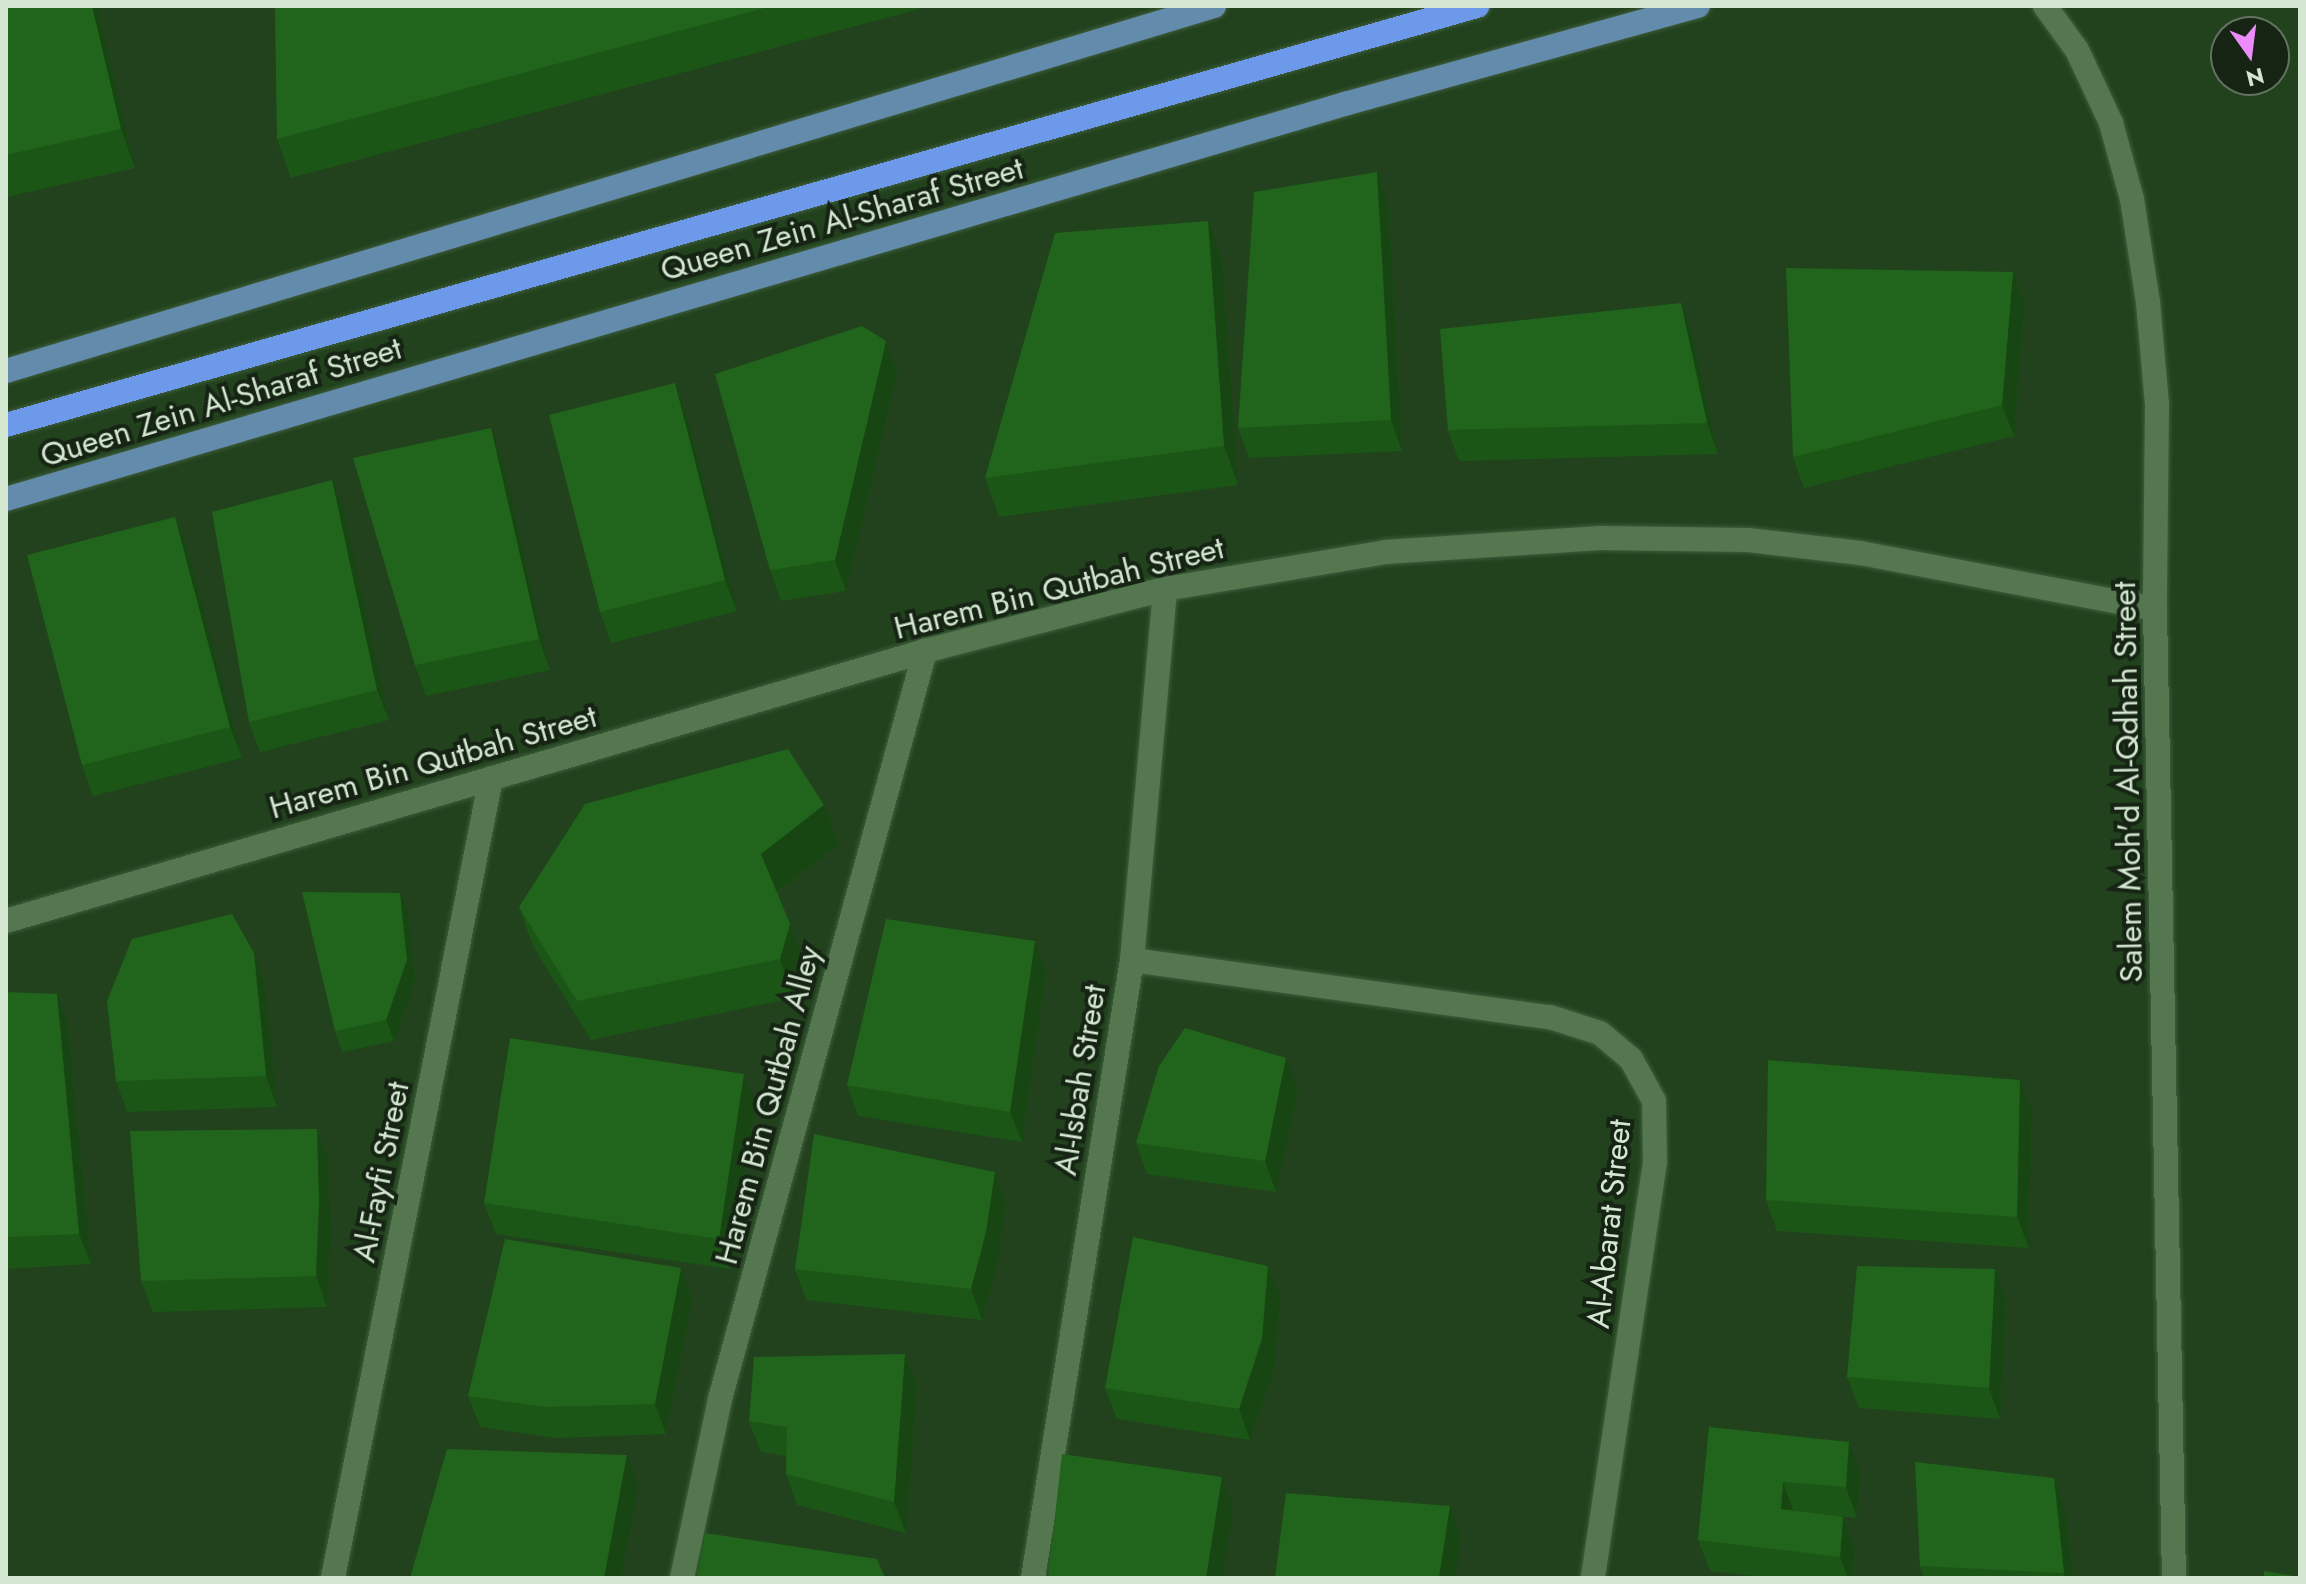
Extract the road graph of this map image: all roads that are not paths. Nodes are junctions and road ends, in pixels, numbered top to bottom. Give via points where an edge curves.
1 (1214, 6) edge
2 (1477, 6) edge
3 (1698, 6) edge
4 (2045, 6) edge
5 (6, 371) edge
6 (6, 425) edge
7 (6, 499) edge
8 (1165, 589) junction
9 (2155, 609) junction
10 (925, 651) junction
11 (491, 778) junction
12 (6, 921) edge
13 (1132, 960) junction
14 (333, 1578) edge
15 (682, 1578) edge
16 (1033, 1578) edge
17 (1593, 1578) edge
18 (2174, 1578) edge

1 - 5 main road
2 - 6 highway
3 - 7 main road, Queen Zein Al-Sharaf Street via 1333,107
4 - 9 street, Salem Moh'd Al-Qdhah Street via 2077,50 2111,123 2132,199 2157,404
8 - 9 street, Harem Bin Qutbah Street via 1385,552 1601,538 1734,540 1860,553
8 - 10 street, Harem Bin Qutbah Street
8 - 13 street, Al-Isbah Street
9 - 18 street, Salem Moh'd Al-Qdhah Street
10 - 11 street, Harem Bin Qutbah Street
10 - 15 street, Harem Bin Qutbah Alley via 720,1399
11 - 12 street, Harem Bin Qutbah Street
11 - 14 street, Al-Fayfi Street
13 - 16 street, Al-Isbah Street
13 - 17 street, Al-Abarat Street via 1550,1017 1600,1033 1631,1059 1654,1101 1655,1162

